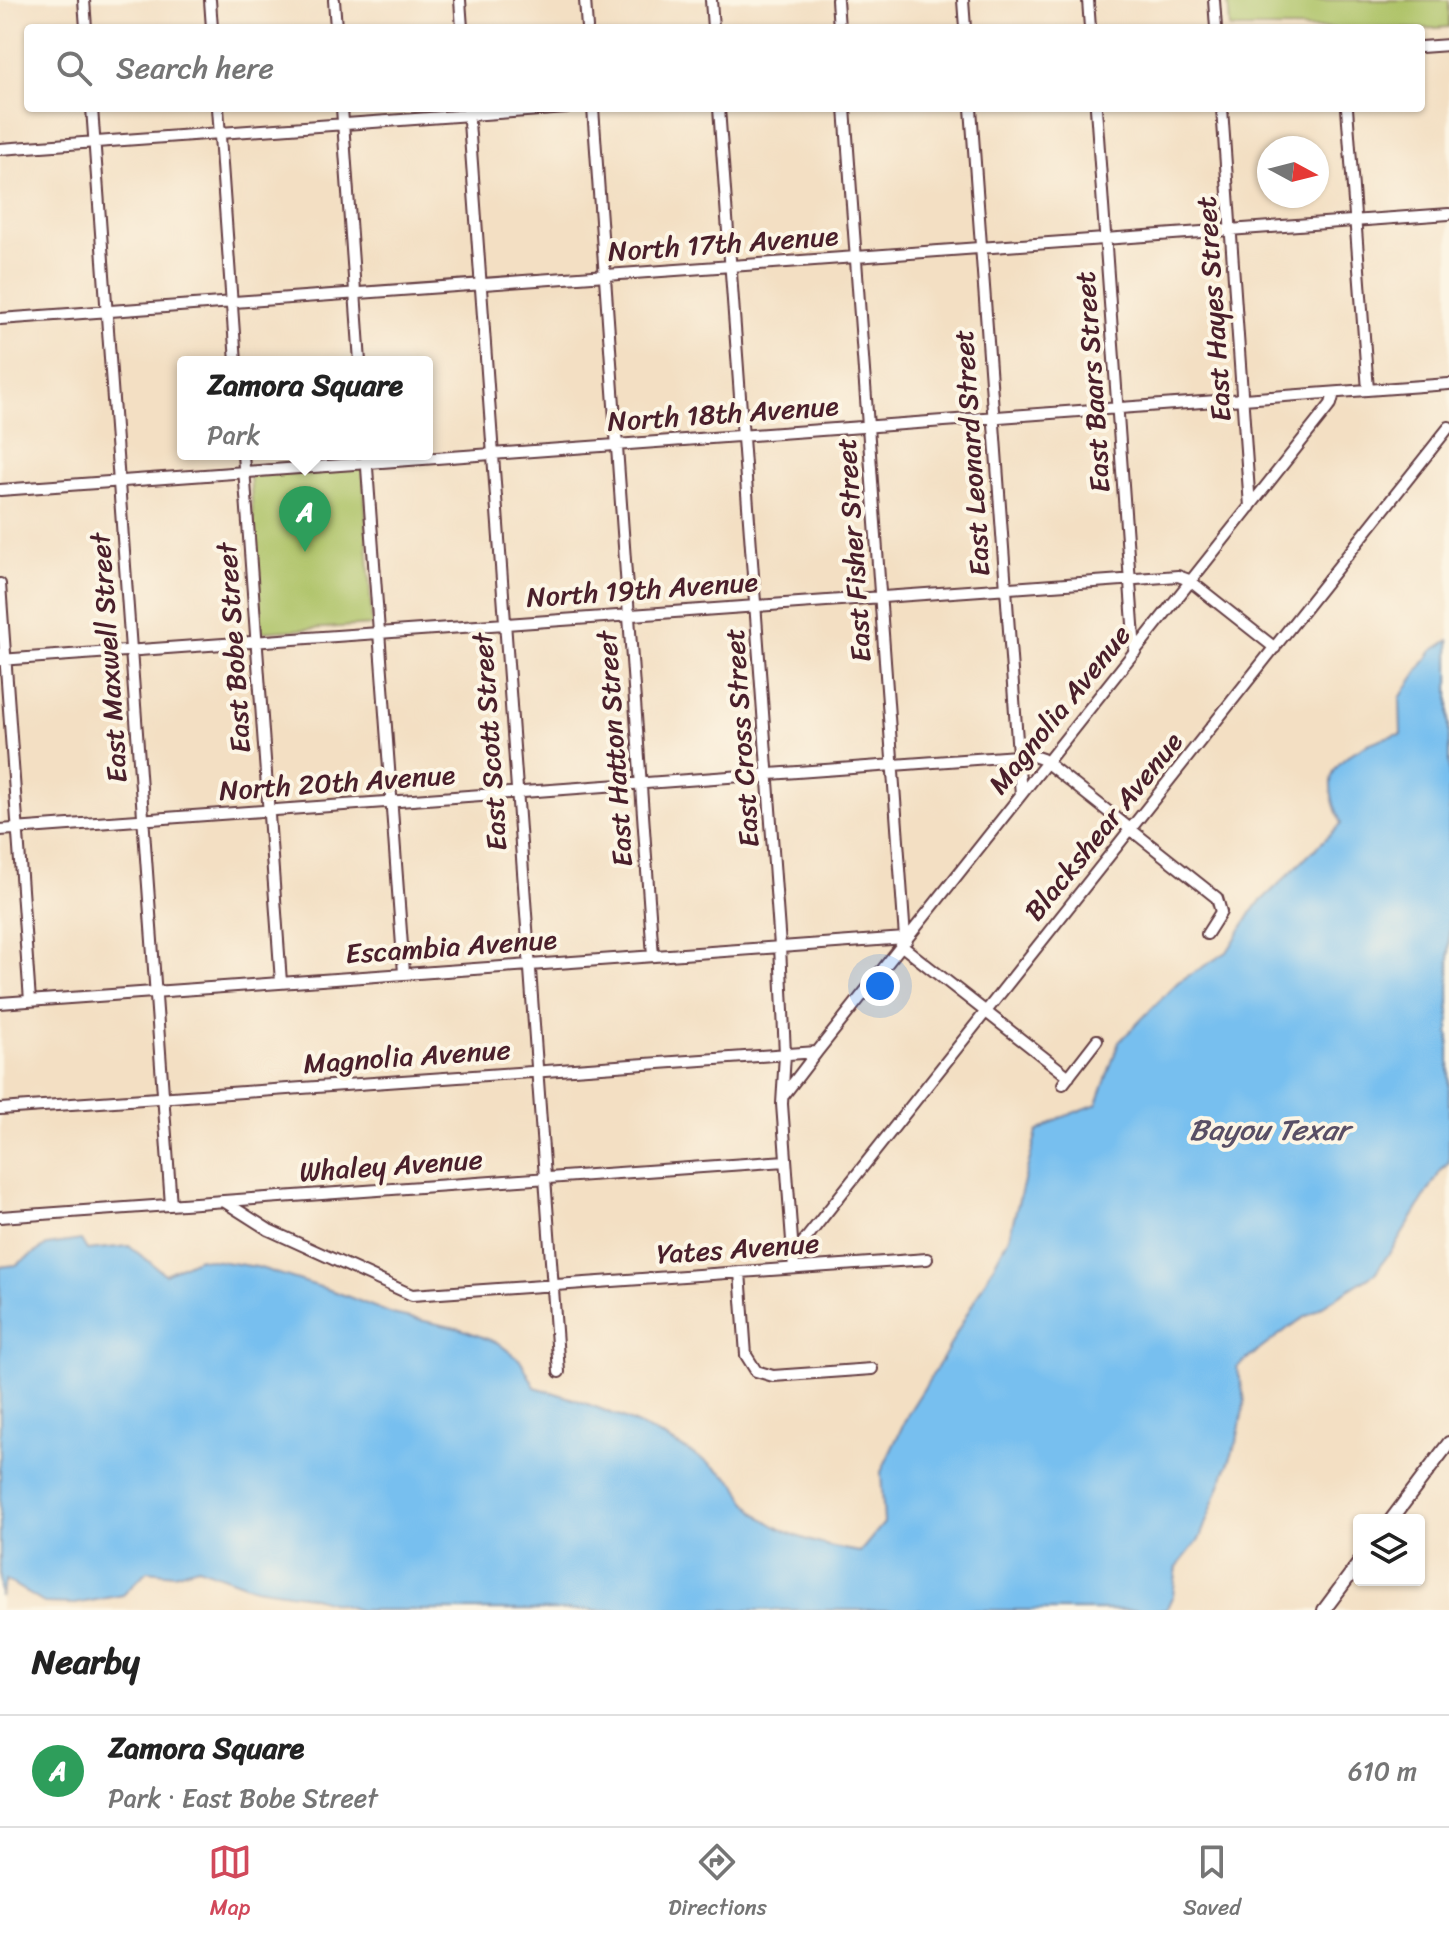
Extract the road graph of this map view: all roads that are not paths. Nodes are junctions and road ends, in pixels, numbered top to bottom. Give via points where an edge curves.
1 (84, 0) edge
2 (210, 0) edge
3 (334, 0) edge
4 (460, 0) edge
5 (585, 0) edge
6 (711, 0) edge
7 (837, 0) edge
8 (963, 0) edge
9 (1088, 0) edge
10 (1214, 0) edge
11 (86, 24) edge
12 (212, 24) edge
13 (336, 24) edge
14 (462, 24) edge
15 (587, 24) edge
16 (713, 24) edge
17 (839, 24) edge
18 (965, 24) edge
19 (1090, 24) edge
20 (1216, 24) edge
21 (1449, 45) edge
22 (1425, 47) edge
23 (92, 112) edge
24 (218, 112) edge
25 (342, 112) edge
26 (468, 112) edge
27 (593, 112) edge
28 (719, 112) edge
29 (845, 112) edge
30 (971, 112) edge
31 (1096, 112) edge
32 (1222, 112) edge
33 (1347, 112) edge
34 (343, 124) junction
35 (219, 133) junction
36 (94, 142) junction
37 (0, 149) edge
38 (1449, 214) edge
39 (1355, 221) junction
40 (1231, 230) junction
41 (1105, 239) junction
42 (981, 248) junction
43 (856, 257) junction
44 (730, 266) junction
45 (605, 275) junction
46 (480, 284) junction
47 (355, 293) junction
48 (232, 302) junction
49 (107, 311) junction
50 (0, 319) edge
51 (236, 356) edge
52 (360, 356) edge
53 (1449, 384) edge
54 (1368, 390) junction
55 (1334, 393) junction
56 (1243, 399) junction
57 (1117, 409) junction
58 (993, 418) junction
59 (869, 427) junction
60 (1449, 427) edge
61 (743, 436) junction
62 (617, 445) junction
63 (493, 454) junction
64 (433, 456) edge
65 (243, 460) edge
66 (358, 460) edge
67 (367, 460) edge
68 (244, 473) junction
69 (119, 481) junction
70 (0, 490) edge
71 (1250, 507) junction
72 (1130, 578) junction
73 (1191, 582) junction
74 (0, 584) edge
75 (1005, 587) junction
76 (881, 596) junction
77 (755, 605) junction
78 (629, 615) junction
79 (505, 623) junction
80 (379, 633) junction
81 (256, 642) junction
82 (1275, 648) junction
83 (131, 651) junction
84 (1135, 652) junction
85 (3, 660) edge
86 (1017, 756) junction
87 (1047, 763) junction
88 (893, 765) junction
89 (768, 774) junction
90 (641, 784) junction
91 (517, 793) junction
92 (1021, 795) junction
93 (391, 802) junction
94 (269, 812) junction
95 (143, 820) junction
96 (18, 829) junction
97 (1132, 829) junction
98 (0, 830) edge
99 (1207, 934) dead end
100 (905, 941) junction
101 (780, 946) junction
102 (653, 956) junction
103 (529, 965) junction
104 (404, 973) junction
105 (281, 982) junction
106 (156, 991) junction
107 (30, 1001) junction
108 (0, 1003) edge
109 (986, 1012) junction
110 (1097, 1040) dead end
111 (817, 1052) junction
112 (785, 1054) junction
113 (537, 1071) junction
114 (163, 1097) junction
115 (782, 1104) junction
116 (0, 1109) edge
117 (786, 1161) junction
118 (545, 1178) junction
119 (225, 1202) junction
120 (171, 1205) junction
121 (0, 1217) edge
122 (793, 1255) junction
123 (927, 1259) dead end
124 (794, 1268) junction
125 (740, 1272) junction
126 (553, 1286) junction
127 (872, 1369) dead end
128 (559, 1372) dead end
129 (1449, 1443) edge
130 (1396, 1514) edge
131 (1353, 1571) edge
132 (1324, 1610) edge

1 - 11 street
2 - 12 street
3 - 13 street
4 - 14 street
5 - 15 street
6 - 16 street
7 - 17 street
8 - 18 street
9 - 19 street
10 - 20 street
21 - 22 street
23 - 36 street, East Maxwell Street
24 - 35 street
25 - 34 street
26 - 34 street
26 - 46 street, East Scott Street
27 - 45 street, East Hatton Street
28 - 44 street, East Cross Street
29 - 43 street, East Fisher Street
30 - 42 street, East Leonard Street
31 - 41 street, East Baars Street
32 - 40 street, East Hayes Street
33 - 39 street
34 - 35 street
34 - 47 street
35 - 36 street
35 - 48 street
36 - 37 street
36 - 49 street, East Maxwell Street
38 - 39 street, North 17th Avenue
39 - 40 street, North 17th Avenue
39 - 54 street
40 - 41 street, North 17th Avenue
40 - 56 street, East Hayes Street
41 - 42 street, North 17th Avenue
41 - 57 street, East Baars Street
42 - 43 street, North 17th Avenue
42 - 58 street, East Leonard Street
43 - 44 street, North 17th Avenue
43 - 59 street, East Fisher Street
44 - 45 street, North 17th Avenue
44 - 61 street, East Cross Street
45 - 46 street, North 17th Avenue
45 - 62 street, East Hatton Street
46 - 47 street, North 17th Avenue
46 - 63 street, East Scott Street
47 - 48 street, North 17th Avenue
47 - 52 street
48 - 49 street, North 17th Avenue
48 - 51 street
49 - 50 street, North 17th Avenue
49 - 69 street, East Maxwell Street
53 - 54 street, North 18th Avenue
54 - 55 street, North 18th Avenue
55 - 56 street, North 18th Avenue
55 - 71 street, Magnolia Avenue via 1331,404
56 - 57 street, North 18th Avenue
56 - 71 street, East Hayes Street
57 - 58 street, North 18th Avenue
57 - 72 street, East Baars Street
58 - 59 street, North 18th Avenue
58 - 75 street, East Leonard Street
59 - 61 street, North 18th Avenue
59 - 76 street, East Fisher Street
60 - 82 street, Blackshear Avenue
61 - 62 street, North 18th Avenue
61 - 77 street, East Cross Street
62 - 63 street, North 18th Avenue
62 - 78 street, East Hatton Street
63 - 64 street, North 18th Avenue
63 - 79 street, East Scott Street
65 - 68 street, East Bobe Street
66 - 68 street, North 18th Avenue
67 - 80 street
68 - 69 street, North 18th Avenue
68 - 81 street, East Bobe Street
69 - 70 street, North 18th Avenue
69 - 83 street, East Maxwell Street
71 - 73 street, Magnolia Avenue
72 - 73 street, North 19th Avenue via 1178,576
72 - 75 street, North 19th Avenue
72 - 84 street, East Baars Street
73 - 82 street
73 - 84 street, Magnolia Avenue
74 - 85 street
75 - 76 street, North 19th Avenue
75 - 86 street, East Leonard Street
76 - 77 street, North 19th Avenue
76 - 88 street, East Fisher Street
77 - 78 street, North 19th Avenue
77 - 89 street, East Cross Street
78 - 79 street, North 19th Avenue
78 - 90 street, East Hatton Street
79 - 80 street, North 19th Avenue
79 - 91 street, East Scott Street
80 - 81 street, North 19th Avenue
80 - 93 street
81 - 83 street, North 19th Avenue
81 - 94 street, East Bobe Street
82 - 97 street, Blackshear Avenue
83 - 85 street, North 19th Avenue
83 - 95 street, East Maxwell Street
84 - 87 street, Magnolia Avenue
85 - 96 street
86 - 87 street, North 20th Avenue via 1037,756
86 - 88 street, North 20th Avenue
86 - 92 street, East Leonard Street
87 - 92 street, Magnolia Avenue
87 - 97 street, North 20th Avenue
88 - 89 street, North 20th Avenue
88 - 100 street, East Fisher Street
89 - 90 street, North 20th Avenue
89 - 101 street, East Cross Street
90 - 91 street, North 20th Avenue
90 - 102 street, East Hatton Street
91 - 93 street, North 20th Avenue
91 - 103 street, East Scott Street
92 - 100 street, Magnolia Avenue
93 - 94 street, North 20th Avenue
93 - 104 street
94 - 95 street, North 20th Avenue
94 - 105 street, East Bobe Street
95 - 96 street, North 20th Avenue
95 - 106 street, East Maxwell Street
96 - 98 street, North 20th Avenue
96 - 107 street
97 - 99 street, North 20th Avenue via 1217,898 1221,912
97 - 109 street, Blackshear Avenue
100 - 101 street, Escambia Avenue
100 - 109 street
100 - 111 street, Magnolia Avenue
101 - 102 street, Escambia Avenue
101 - 112 street, East Cross Street
102 - 103 street, Escambia Avenue
103 - 104 street, Escambia Avenue
103 - 113 street, East Scott Street
104 - 105 street, Escambia Avenue
105 - 106 street, Escambia Avenue
106 - 107 street, Escambia Avenue
106 - 114 street, East Maxwell Street
107 - 108 street, Escambia Avenue
109 - 110 street via 1066,1080
109 - 122 street, Blackshear Avenue
111 - 112 street, Magnolia Avenue
111 - 115 street, Magnolia Avenue
112 - 113 street, Magnolia Avenue
112 - 115 street, East Cross Street
113 - 114 street, Magnolia Avenue
113 - 118 street, East Scott Street
114 - 116 street, Magnolia Avenue
114 - 120 street, East Maxwell Street
115 - 117 street, East Cross Street
117 - 118 street, Whaley Avenue
117 - 122 street, East Cross Street
118 - 119 street, Whaley Avenue
118 - 126 street, East Scott Street
119 - 120 street, Whaley Avenue
119 - 126 street, Yates Avenue via 269,1230 412,1295
120 - 121 street, Whaley Avenue
122 - 124 street, East Cross Street
123 - 124 street, Yates Avenue
124 - 125 street, Yates Avenue
125 - 126 street, Yates Avenue
125 - 127 street via 746,1355 756,1371 773,1376
126 - 128 street, East Scott Street
129 - 130 main road
131 - 132 main road

